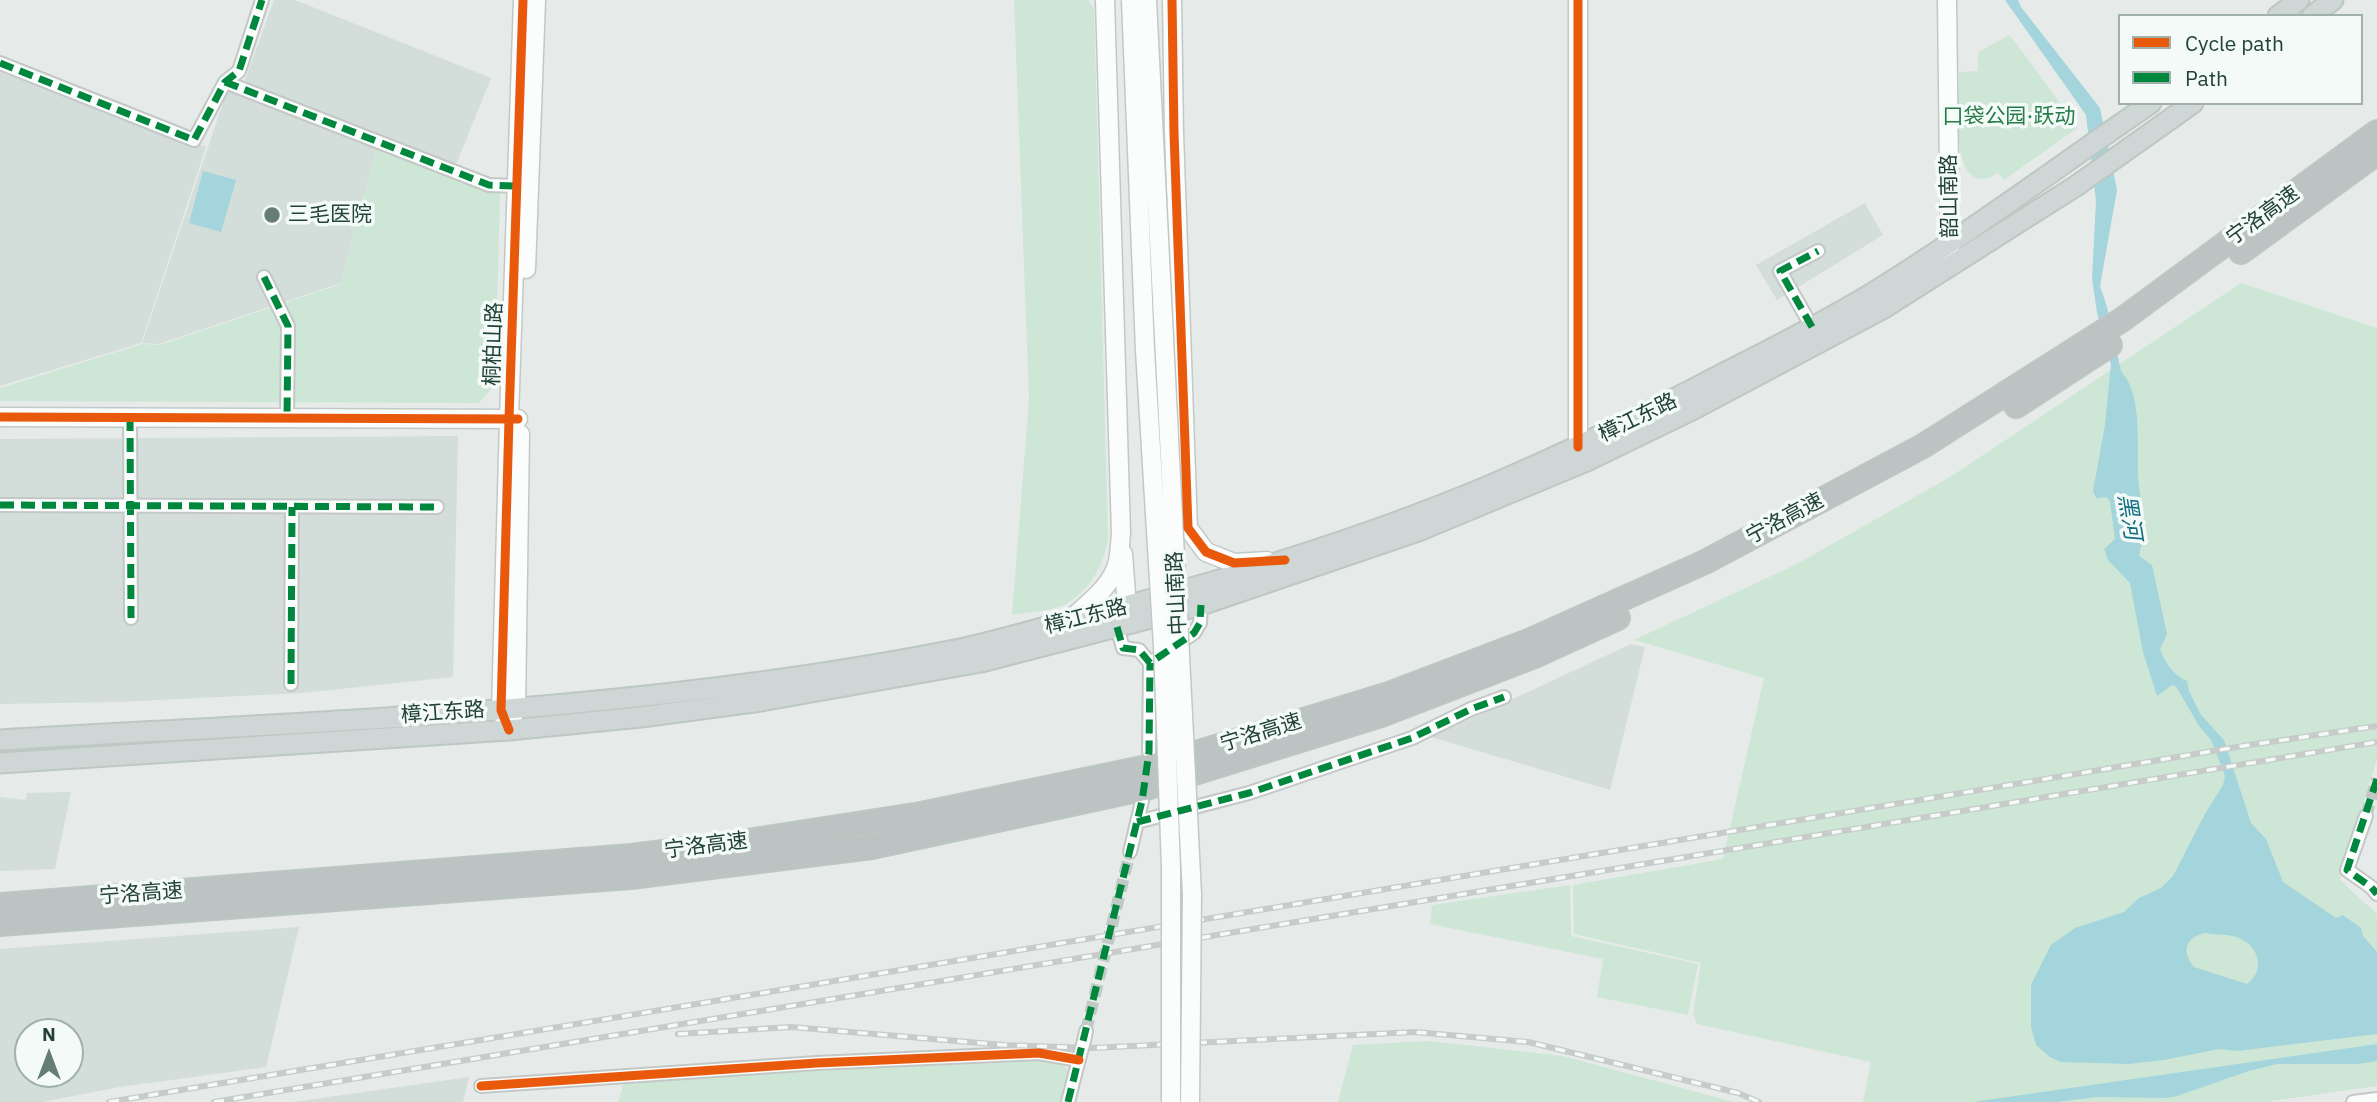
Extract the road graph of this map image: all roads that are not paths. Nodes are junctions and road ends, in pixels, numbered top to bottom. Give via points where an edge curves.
1 (262, 0) edge
2 (523, 0) edge
3 (536, 0) edge
4 (1105, 0) edge
5 (1130, 0) edge
6 (1147, 0) edge
7 (1172, 0) edge
8 (1578, 0) edge
9 (1947, 0) edge
10 (2300, 0) edge
11 (2333, 0) edge
12 (2281, 14) edge
13 (2315, 14) edge
14 (0, 63) edge
15 (225, 82) junction
16 (2190, 105) edge
17 (2144, 108) edge
18 (2377, 132) edge
19 (2377, 153) edge
20 (517, 187) junction
21 (1950, 243) junction
22 (1818, 251) dead end
23 (1951, 267) junction
24 (264, 277) dead end
25 (2126, 326) junction
26 (1812, 327) junction
27 (2077, 359) junction
28 (0, 417) edge
29 (130, 417) junction
30 (287, 418) junction
31 (514, 419) junction
32 (1577, 447) junction
33 (0, 505) edge
34 (130, 506) junction
35 (292, 507) junction
36 (437, 507) dead end
37 (1121, 533) junction
38 (1285, 560) junction
39 (1200, 606) junction
40 (1127, 607) junction
41 (131, 618) dead end
42 (1070, 620) junction
43 (1117, 627) junction
44 (1150, 663) junction
45 (291, 684) dead end
46 (1504, 697) dead end
47 (509, 709) junction
48 (509, 730) junction
49 (0, 740) edge
50 (1149, 752) dead end
51 (0, 763) edge
52 (1142, 801) dead end
53 (2366, 816) tunnel mouth
54 (1137, 822) junction
55 (1130, 852) tunnel mouth
56 (2377, 894) edge
57 (0, 905) edge
58 (0, 924) edge
59 (1085, 1036) tunnel mouth
60 (1080, 1057) junction
61 (481, 1086) dead end
62 (2377, 1099) edge
63 (1068, 1102) edge
64 (1171, 1102) edge
65 (1190, 1102) edge
66 (2353, 1102) edge

1 - 15 street via 239,71
2 - 20 street, 桐柏山路
3 - 31 street, 桐柏山路
4 - 37 street
5 - 64 street, 中山南路, bridge via 1144,350 1163,646 1171,868
6 - 65 street, 中山南路, bridge via 1192,894
7 - 38 street via 1188,528 1206,552 1234,563
8 - 32 street
9 - 21 street, 韶山南路
10 - 12 main road
11 - 13 main road
14 - 15 street via 194,140
15 - 20 street via 489,185
16 - 23 main road, 樟江东路
17 - 21 main road, 樟江东路
18 - 25 highway, 宁洛高速
19 - 25 highway, 宁洛高速
20 - 31 street, 桐柏山路
21 - 23 street, 韶山南路
21 - 26 main road, 樟江东路
22 - 26 street via 1780,271
23 - 39 main road, 樟江东路 via 1884,309 1587,461 1421,530
24 - 30 street via 288,326
25 - 27 highway, 宁洛高速
26 - 32 main road, 樟江东路
27 - 57 highway, 宁洛高速 via 1705,562 1526,642 1389,694 1157,765 921,814 631,856
27 - 58 highway, 宁洛高速 via 1938,455 1724,568 1536,655 1381,715 1146,788 872,848 631,877
28 - 29 street
29 - 30 street
29 - 34 street
30 - 31 street
31 - 47 street, 桐柏山路
32 - 38 main road, 樟江东路 via 1481,489
33 - 34 street
34 - 35 street
34 - 41 street
35 - 36 street
35 - 45 street
37 - 40 street
37 - 42 street via 1112,576
38 - 40 main road, 樟江东路
39 - 43 main road, 樟江东路
39 - 44 street via 1200,623 1194,633
40 - 42 main road, 樟江东路
42 - 47 main road, 樟江东路 via 963,648 818,673 705,690
43 - 44 street via 1123,648 1139,650
43 - 48 main road, 樟江东路 via 981,662 835,689
44 - 50 street
46 - 54 street via 1412,738 1249,793
47 - 48 street, 桐柏山路
47 - 49 main road, 樟江东路
48 - 51 main road, 樟江东路
52 - 54 street
53 - 56 street via 2347,870
54 - 55 street
59 - 60 street, bridge
60 - 61 street via 1039,1053 817,1063
60 - 63 street
62 - 66 street

